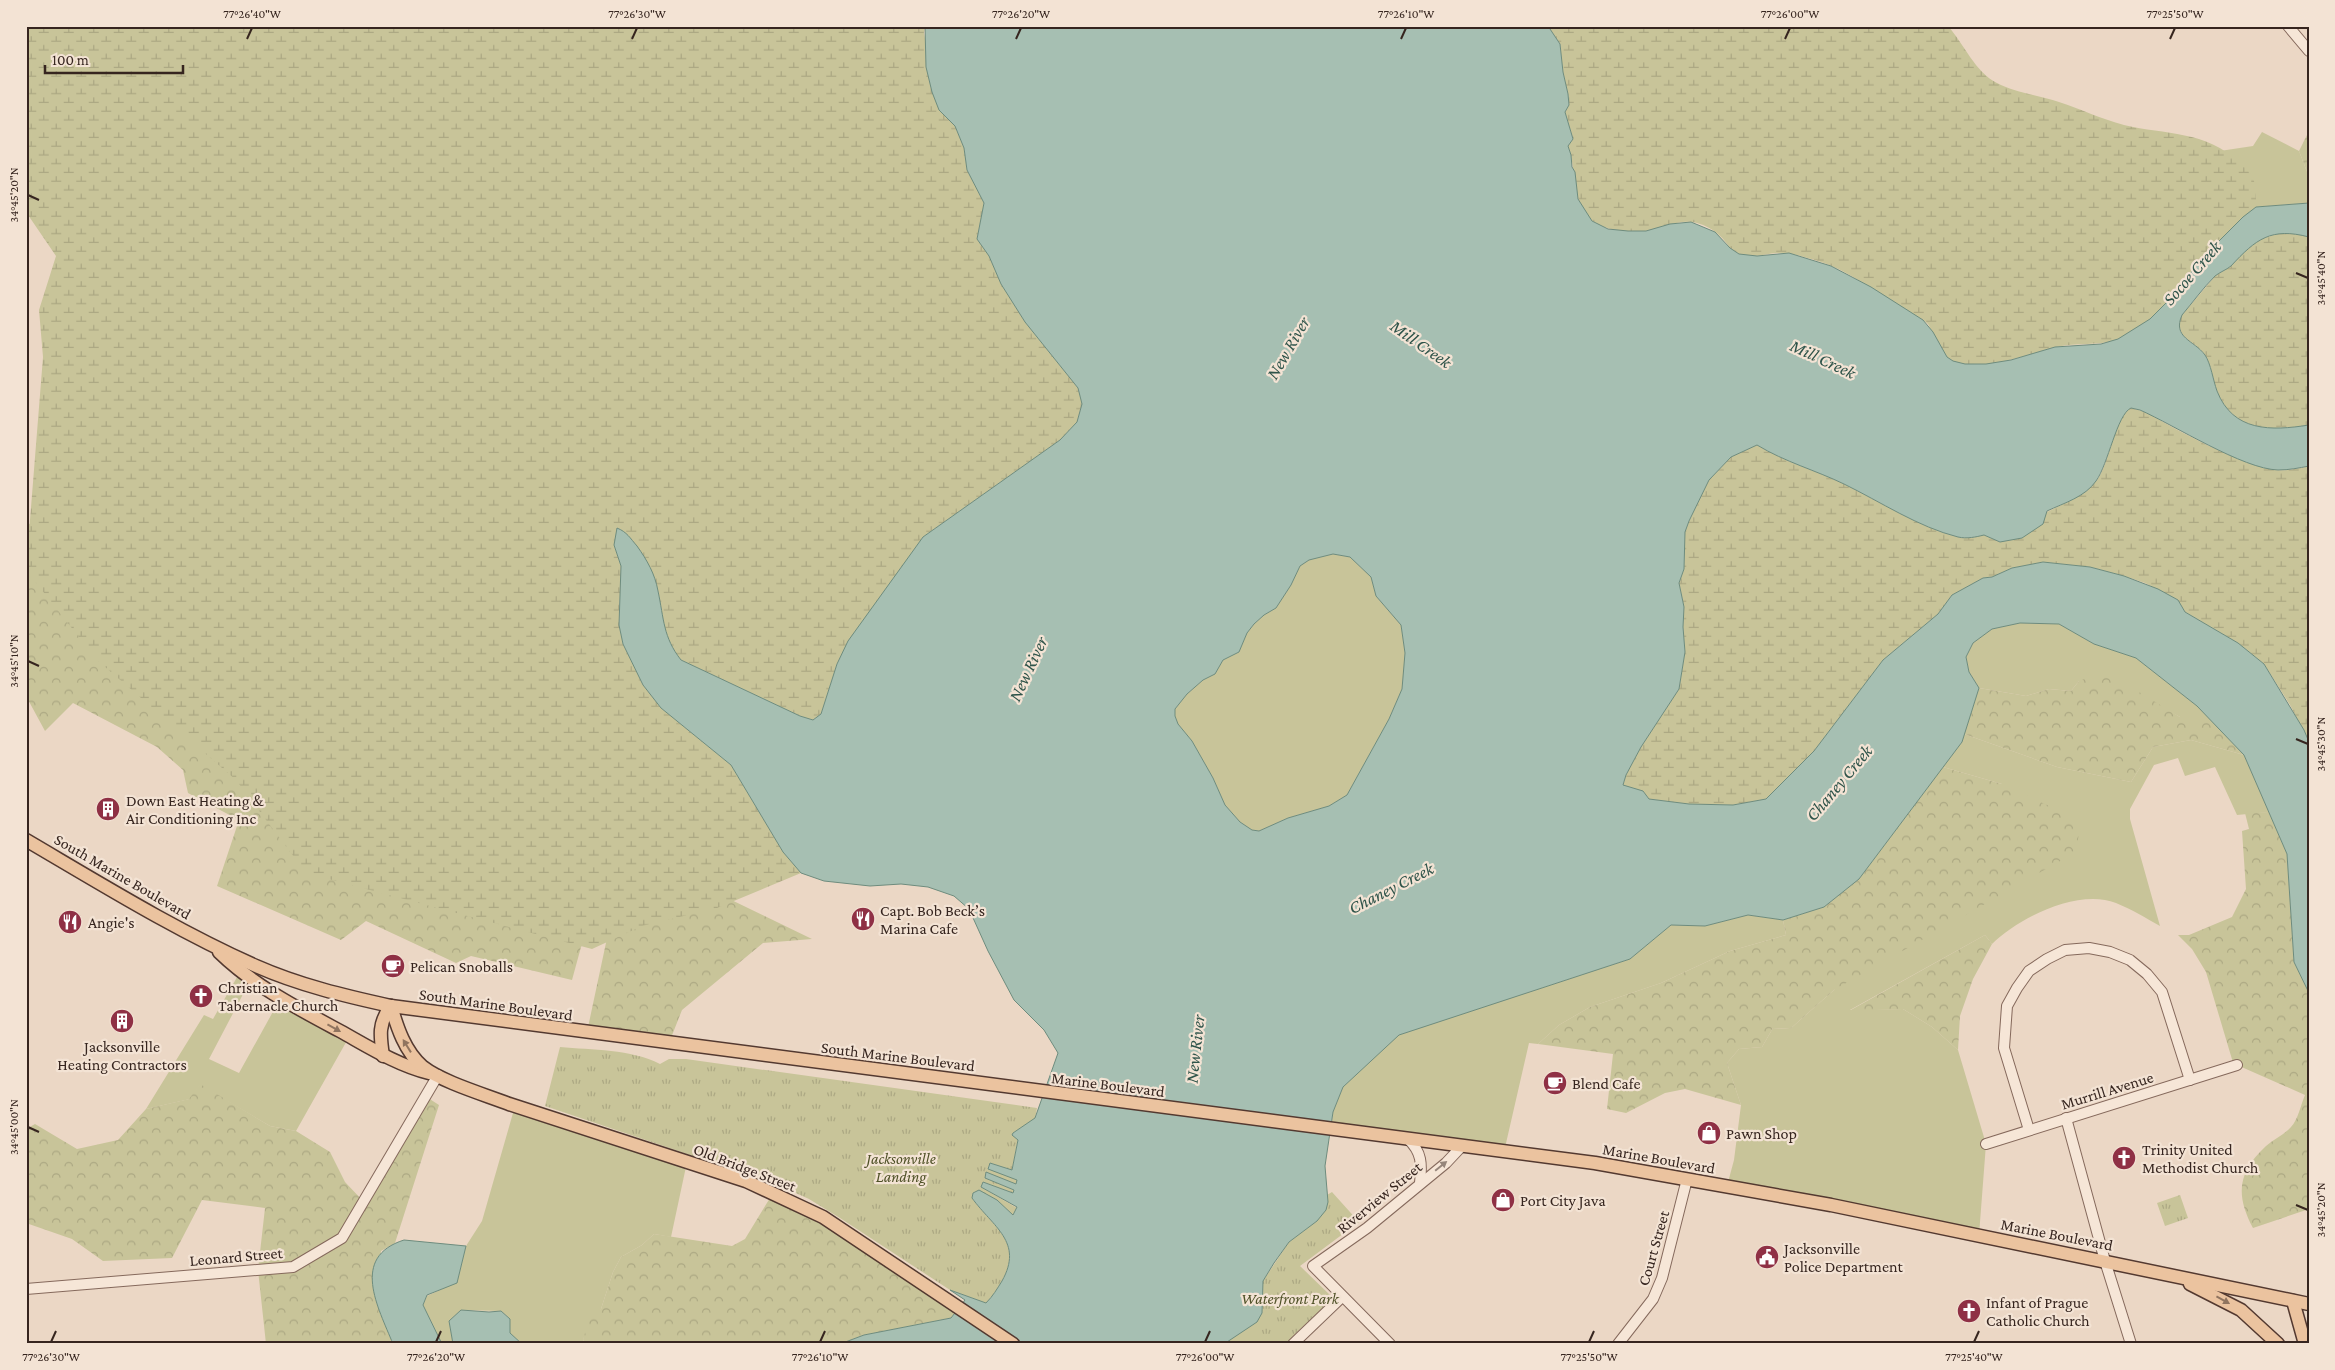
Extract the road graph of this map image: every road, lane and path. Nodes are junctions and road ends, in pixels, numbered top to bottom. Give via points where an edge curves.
1 (2288, 26) edge
2 (2309, 51) edge
3 (26, 840) edge
4 (208, 941) junction
5 (391, 1006) junction
6 (383, 1056) junction
7 (2237, 1065) dead end
8 (438, 1075) junction
9 (2190, 1080) junction
10 (997, 1086) joint
11 (2066, 1118) junction
12 (2029, 1130) junction
13 (1408, 1139) junction
14 (1986, 1144) dead end
15 (1461, 1147) junction
16 (1687, 1179) junction
17 (1420, 1183) junction
18 (2105, 1260) junction
19 (2162, 1272) junction
20 (27, 1288) edge
21 (1342, 1297) junction
22 (2293, 1301) junction
23 (2309, 1304) edge
24 (1014, 1344) edge
25 (1293, 1344) edge
26 (1390, 1344) edge
27 (1618, 1344) edge
28 (2131, 1344) edge
29 (2278, 1344) edge
30 (2305, 1344) edge

1 - 2 street
3 - 4 main road, South Marine Boulevard
4 - 5 main road, South Marine Boulevard via 256,966 302,983
4 -> 6 main road, Old Bridge Street via 240,972 280,999
5 - 6 main road via 382,1017 379,1033
8 -> 5 main road, Old Bridge Street via 423,1067 412,1054 399,1034
5 - 10 main road, South Marine Boulevard
6 - 8 main road, Old Bridge Street via 410,1068
7 - 9 street, Murrill Avenue
8 - 20 street, Leonard Street via 342,1238 293,1267
8 - 24 main road, Old Bridge Street via 509,1104 746,1181 783,1197 823,1217
9 - 11 street, Murrill Avenue
9 - 12 street via 2162,992 2147,974 2130,960 2110,952 2089,948 2065,950 2029,971 2007,1006 2004,1048
10 - 13 main road, Marine Boulevard
11 - 12 street, Murrill Avenue
11 - 18 street
12 - 14 street, Murrill Avenue
13 - 15 main road, Marine Boulevard
13 - 17 street via 1420,1154
15 - 16 main road, Marine Boulevard
17 -> 15 street, Riverview Street
16 - 18 main road, Marine Boulevard
16 - 27 street, Court Street via 1662,1278 1653,1299
17 - 21 street, Riverview Street via 1367,1228 1313,1266
18 - 19 main road, Marine Boulevard
18 - 28 street
19 - 22 main road, Marine Boulevard
19 -> 29 main road via 2241,1310
21 - 25 street
21 - 26 street
22 - 23 main road, Marine Boulevard
22 - 30 main road

